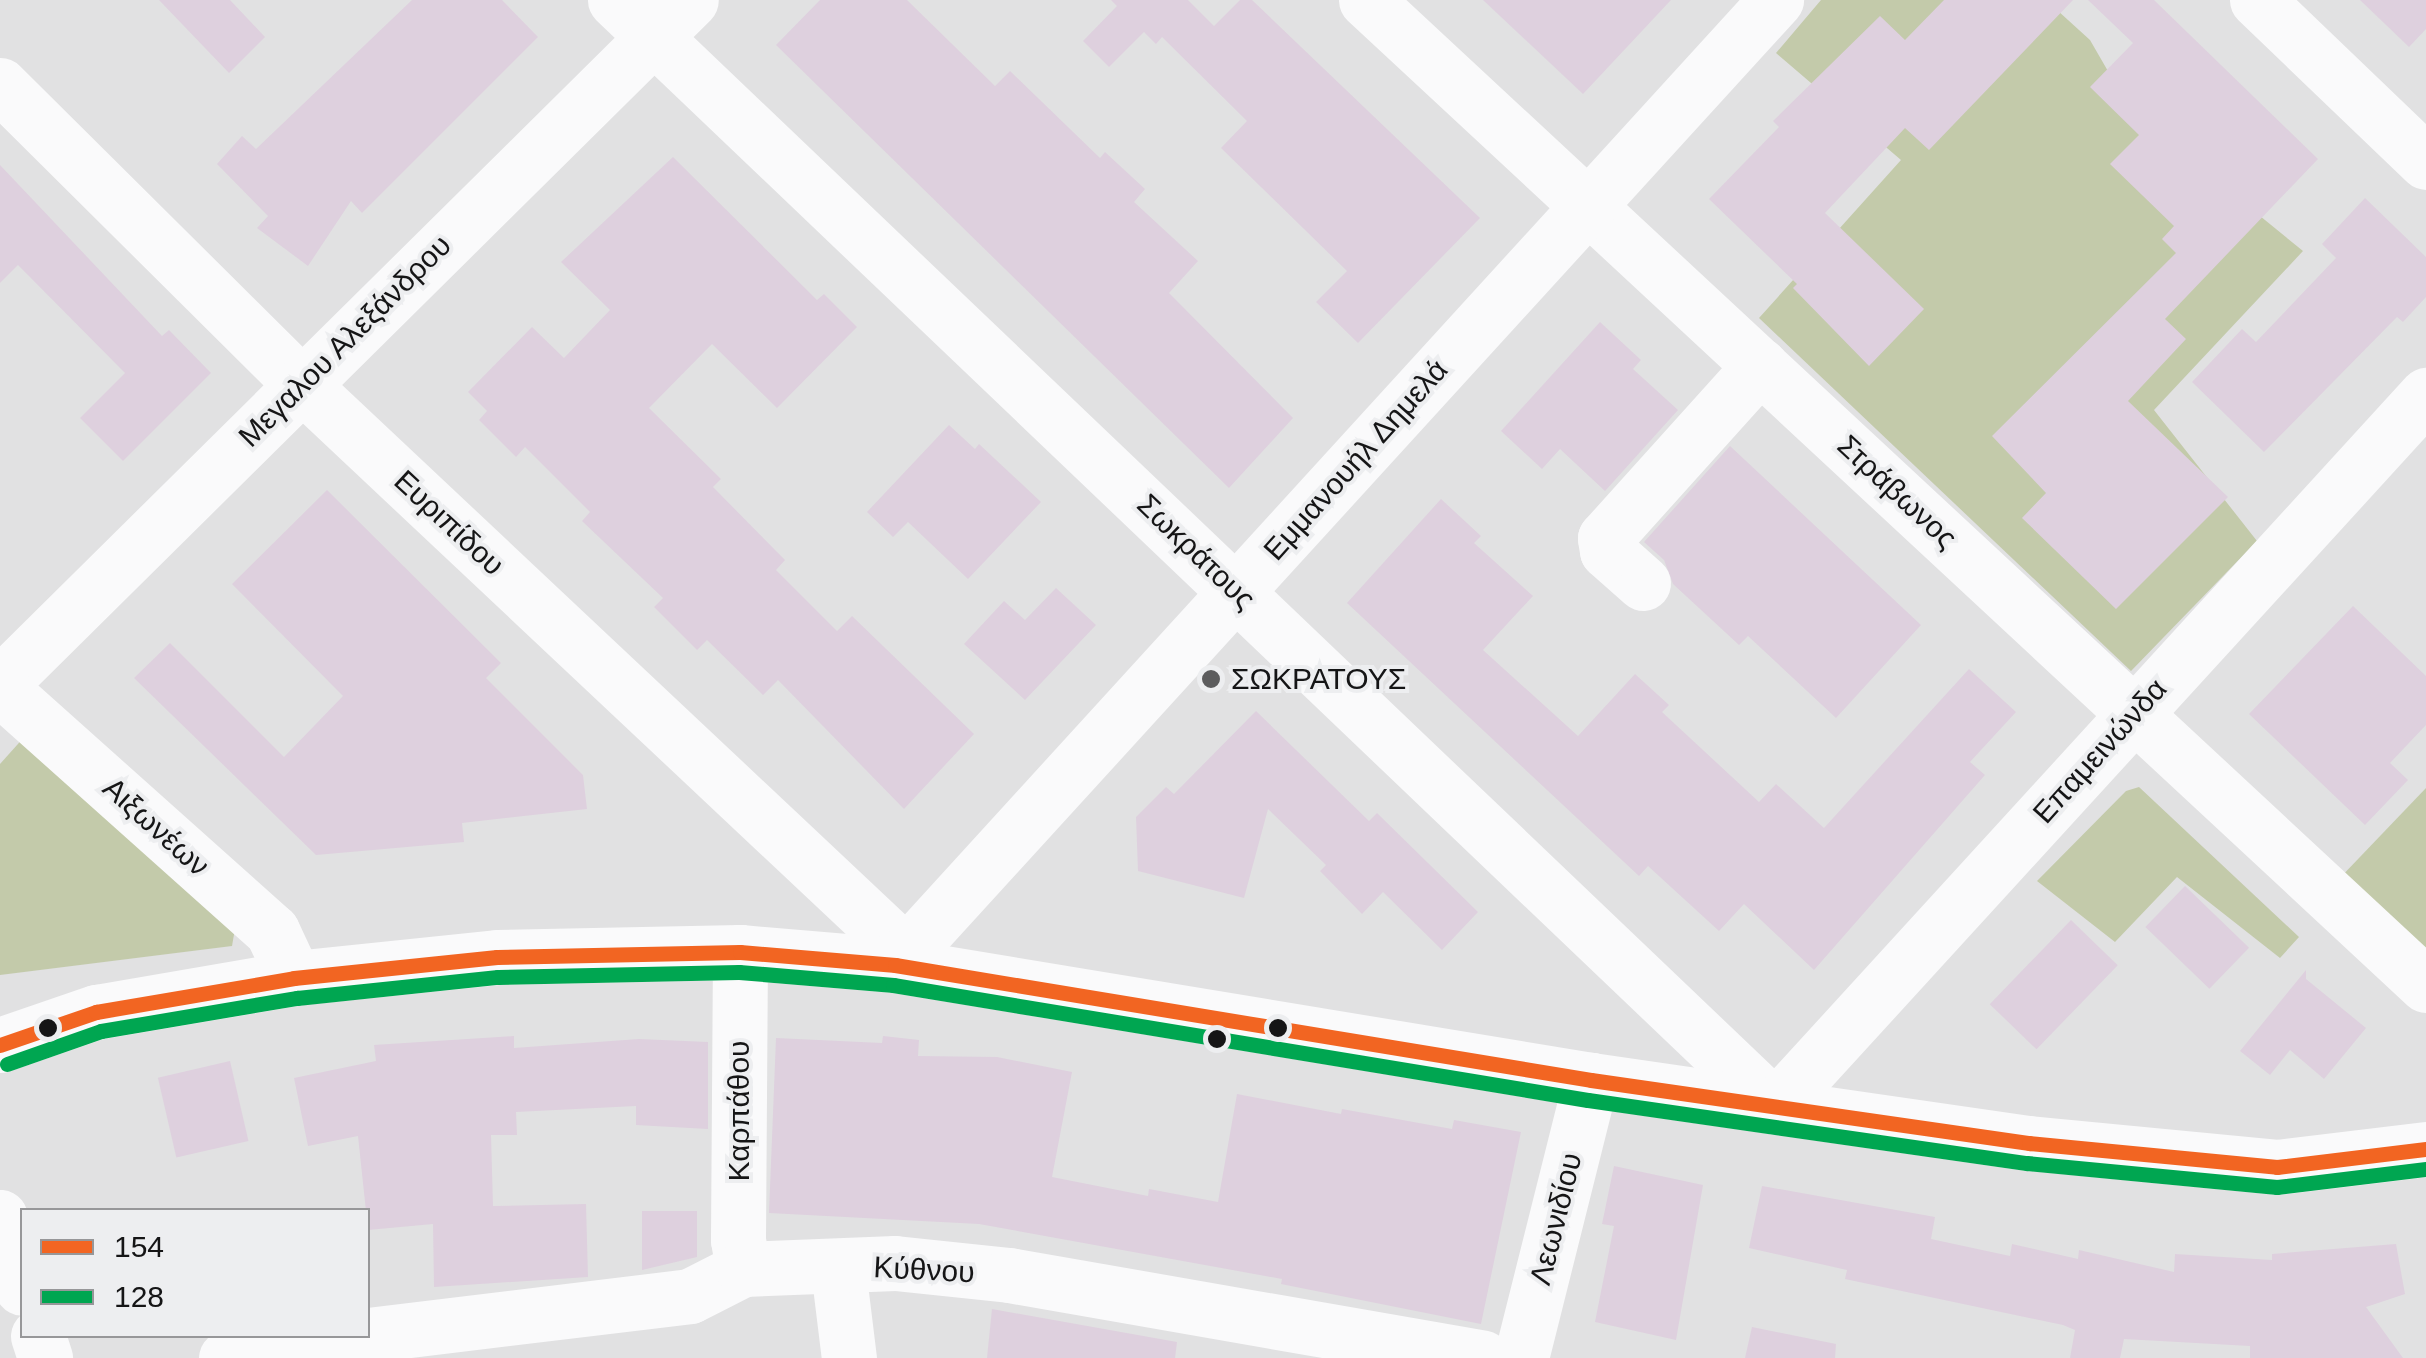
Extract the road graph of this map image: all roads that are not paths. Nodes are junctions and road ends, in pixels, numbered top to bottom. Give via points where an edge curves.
1 (614, 0) edge
2 (1366, 0) edge
3 (1776, 0) edge
4 (2280, 8) edge
5 (672, 19) edge
6 (0, 85) edge
7 (2426, 162) edge
8 (1586, 208) junction
9 (1760, 366) junction
10 (301, 384) junction
11 (2426, 395) edge
12 (1643, 583) dead end
13 (1237, 591) junction
14 (0, 686) edge
15 (2136, 711) junction
16 (740, 952) junction
17 (901, 959) junction
18 (294, 978) junction
19 (2426, 985) edge
20 (0, 1045) edge
21 (1591, 1080) junction
22 (1775, 1106) junction
23 (2426, 1149) edge
24 (0, 1216) edge
25 (743, 1269) junction
26 (838, 1269) junction
27 (20, 1281) edge
28 (370, 1334) edge
29 (347, 1338) edge
30 (226, 1358) edge
31 (849, 1358) edge
32 (1483, 1358) edge
33 (1522, 1358) edge

1 - 5 street, Σωκράτους
2 - 8 street, Στράβωνος
3 - 8 street, Εμμανουήλ Δημελά
4 - 7 street
5 - 10 street, Μεγαλου Αλεξάνδρου
5 - 13 street, Σωκράτους
6 - 10 street, Ευριπίδου
8 - 9 street, Στράβωνος
8 - 13 street, Εμμανουήλ Δημελά
9 - 12 street via 1605,538 1607,551
9 - 15 street, Στράβωνος
10 - 14 street, Μεγαλου Αλεξάνδρου
10 - 17 street, Ευριπίδου
11 - 15 street, Επαμεινώνδα
13 - 17 street, Εμμανουήλ Δημελά
13 - 22 street, Σωκράτους
14 - 18 street, Αιξωνέων via 272,931
15 - 19 street, Στράβωνος
15 - 22 street, Επαμεινώνδα
16 - 17 street
16 - 18 street via 497,957
16 - 25 street, Καρπάθου
17 - 21 street
18 - 20 street via 96,1012
21 - 22 street
21 - 33 street, Λεωνιδίου
22 - 23 street via 2030,1142 2277,1166
24 - 27 street
25 - 26 street, Κύθνου
25 - 28 street, Κύθνου via 690,1296
26 - 31 street
26 - 32 street, Κύθνου via 895,1263 1010,1274
29 - 30 street, Κύθνου

